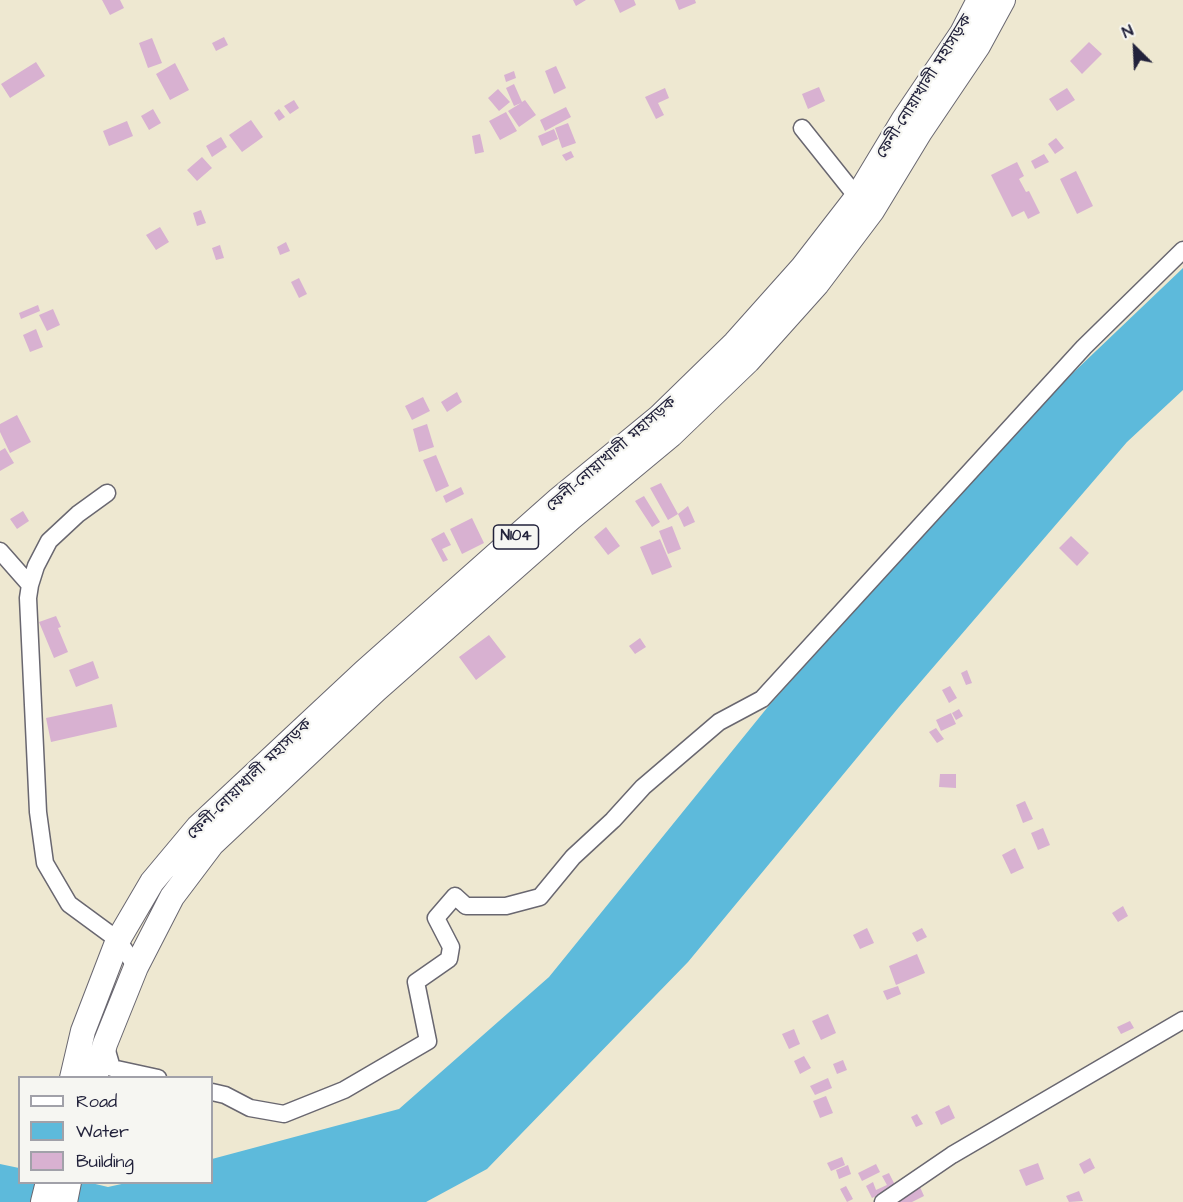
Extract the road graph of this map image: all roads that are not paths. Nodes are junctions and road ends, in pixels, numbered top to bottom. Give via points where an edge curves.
1 (980, 0) edge
2 (1003, 0) edge
3 (802, 128) dead end
4 (857, 197) junction
5 (865, 221) junction
6 (1183, 250) edge
7 (107, 493) dead end
8 (0, 550) edge
9 (30, 585) junction
10 (118, 940) junction
11 (136, 967) junction
12 (1183, 1020) edge
13 (105, 1044) junction
14 (72, 1076) edge
15 (95, 1076) edge
16 (153, 1076) edge
17 (213, 1092) edge
18 (48, 1184) edge
19 (69, 1184) edge
20 (44, 1202) edge
21 (65, 1202) edge
22 (882, 1202) edge

1 - 4 highway, ফেনী-নোয়াখালী মহাসড়ক / N104
2 - 5 highway, ফেনী-নোয়াখালী মহাসড়ক / N104 via 978,46
3 - 4 street
4 - 5 street
4 - 10 highway, ফেনী-নোয়াখালী মহাসড়ক / N104 via 765,310 659,417 559,499 364,672 198,826 152,882
5 - 11 highway, ফেনী-নোয়াখালী মহাসড়ক / N104 via 817,284 748,361 671,435 376,690 212,844 172,897
6 - 17 street via 1084,347 762,699 719,722 643,787 573,856 540,897 506,906 466,906 455,896 436,918 451,946 449,959 416,982 428,1041 344,1089 284,1114 250,1108
7 - 9 street via 49,542
8 - 9 street
9 - 10 street via 38,812 45,862 69,904
10 - 11 street
10 - 14 highway, ফেনী-নোয়াখালী মহাসড়ক / N104 via 83,1031
11 - 13 highway, ফেনী-নোয়াখালী মহাসড়ক / N104
12 - 22 street via 951,1155
13 - 15 highway, ফেনী-নোয়াখালী মহাসড়ক / N104
13 - 16 street via 112,1068
18 - 20 highway
19 - 21 highway

